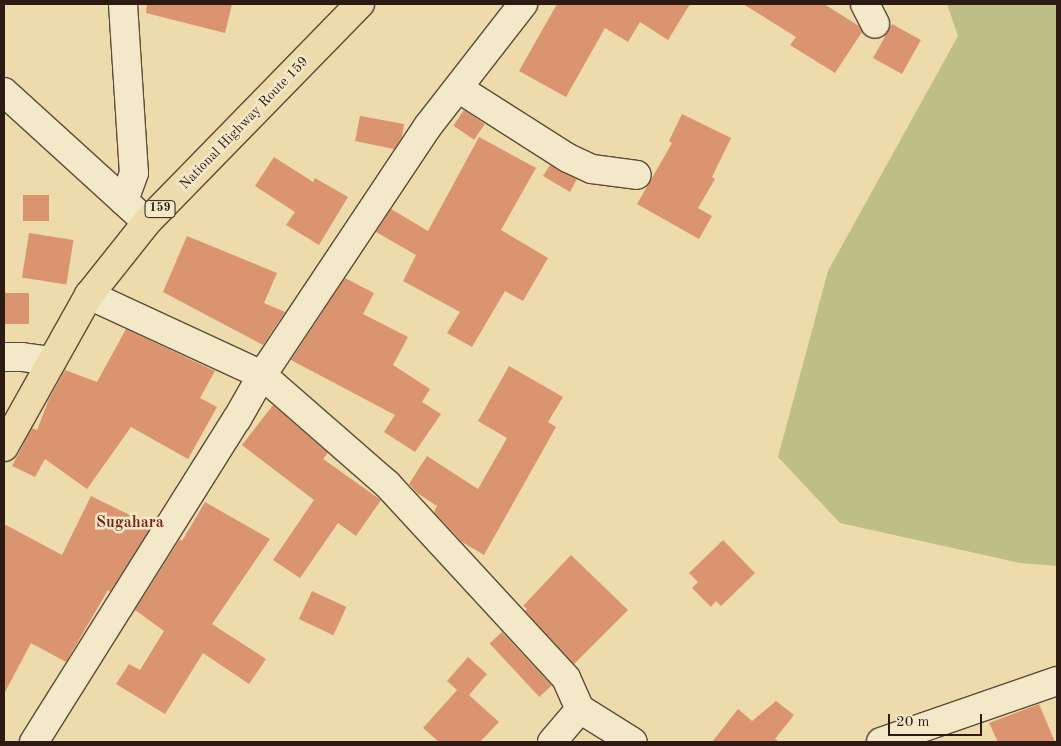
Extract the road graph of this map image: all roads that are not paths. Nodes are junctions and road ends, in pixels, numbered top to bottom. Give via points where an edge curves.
1 (123, 4) edge
2 (360, 4) edge
3 (523, 4) edge
4 (458, 88) junction
5 (4, 92) edge
6 (637, 176) dead end
7 (124, 201) junction
8 (147, 222) junction
9 (89, 294) junction
10 (4, 358) edge
11 (52, 361) junction
12 (262, 375) junction
13 (4, 447) edge
14 (1057, 681) edge
15 (580, 709) junction
16 (34, 742) edge
17 (552, 742) edge
18 (633, 742) edge
19 (881, 742) edge

1 - 7 street via 134,173
2 - 8 highway, National Highway Route 159 / 159
3 - 4 street
4 - 6 street via 568,158 592,169
4 - 12 street via 428,126
5 - 7 street
7 - 8 street
8 - 9 highway, National Highway Route 159 / 159
9 - 11 highway, National Highway Route 159 / 159
9 - 12 street
10 - 11 street
11 - 13 highway, National Highway Route 159 / 159
12 - 15 street via 387,484 566,678
12 - 16 street
14 - 19 street
15 - 17 street
15 - 18 street

